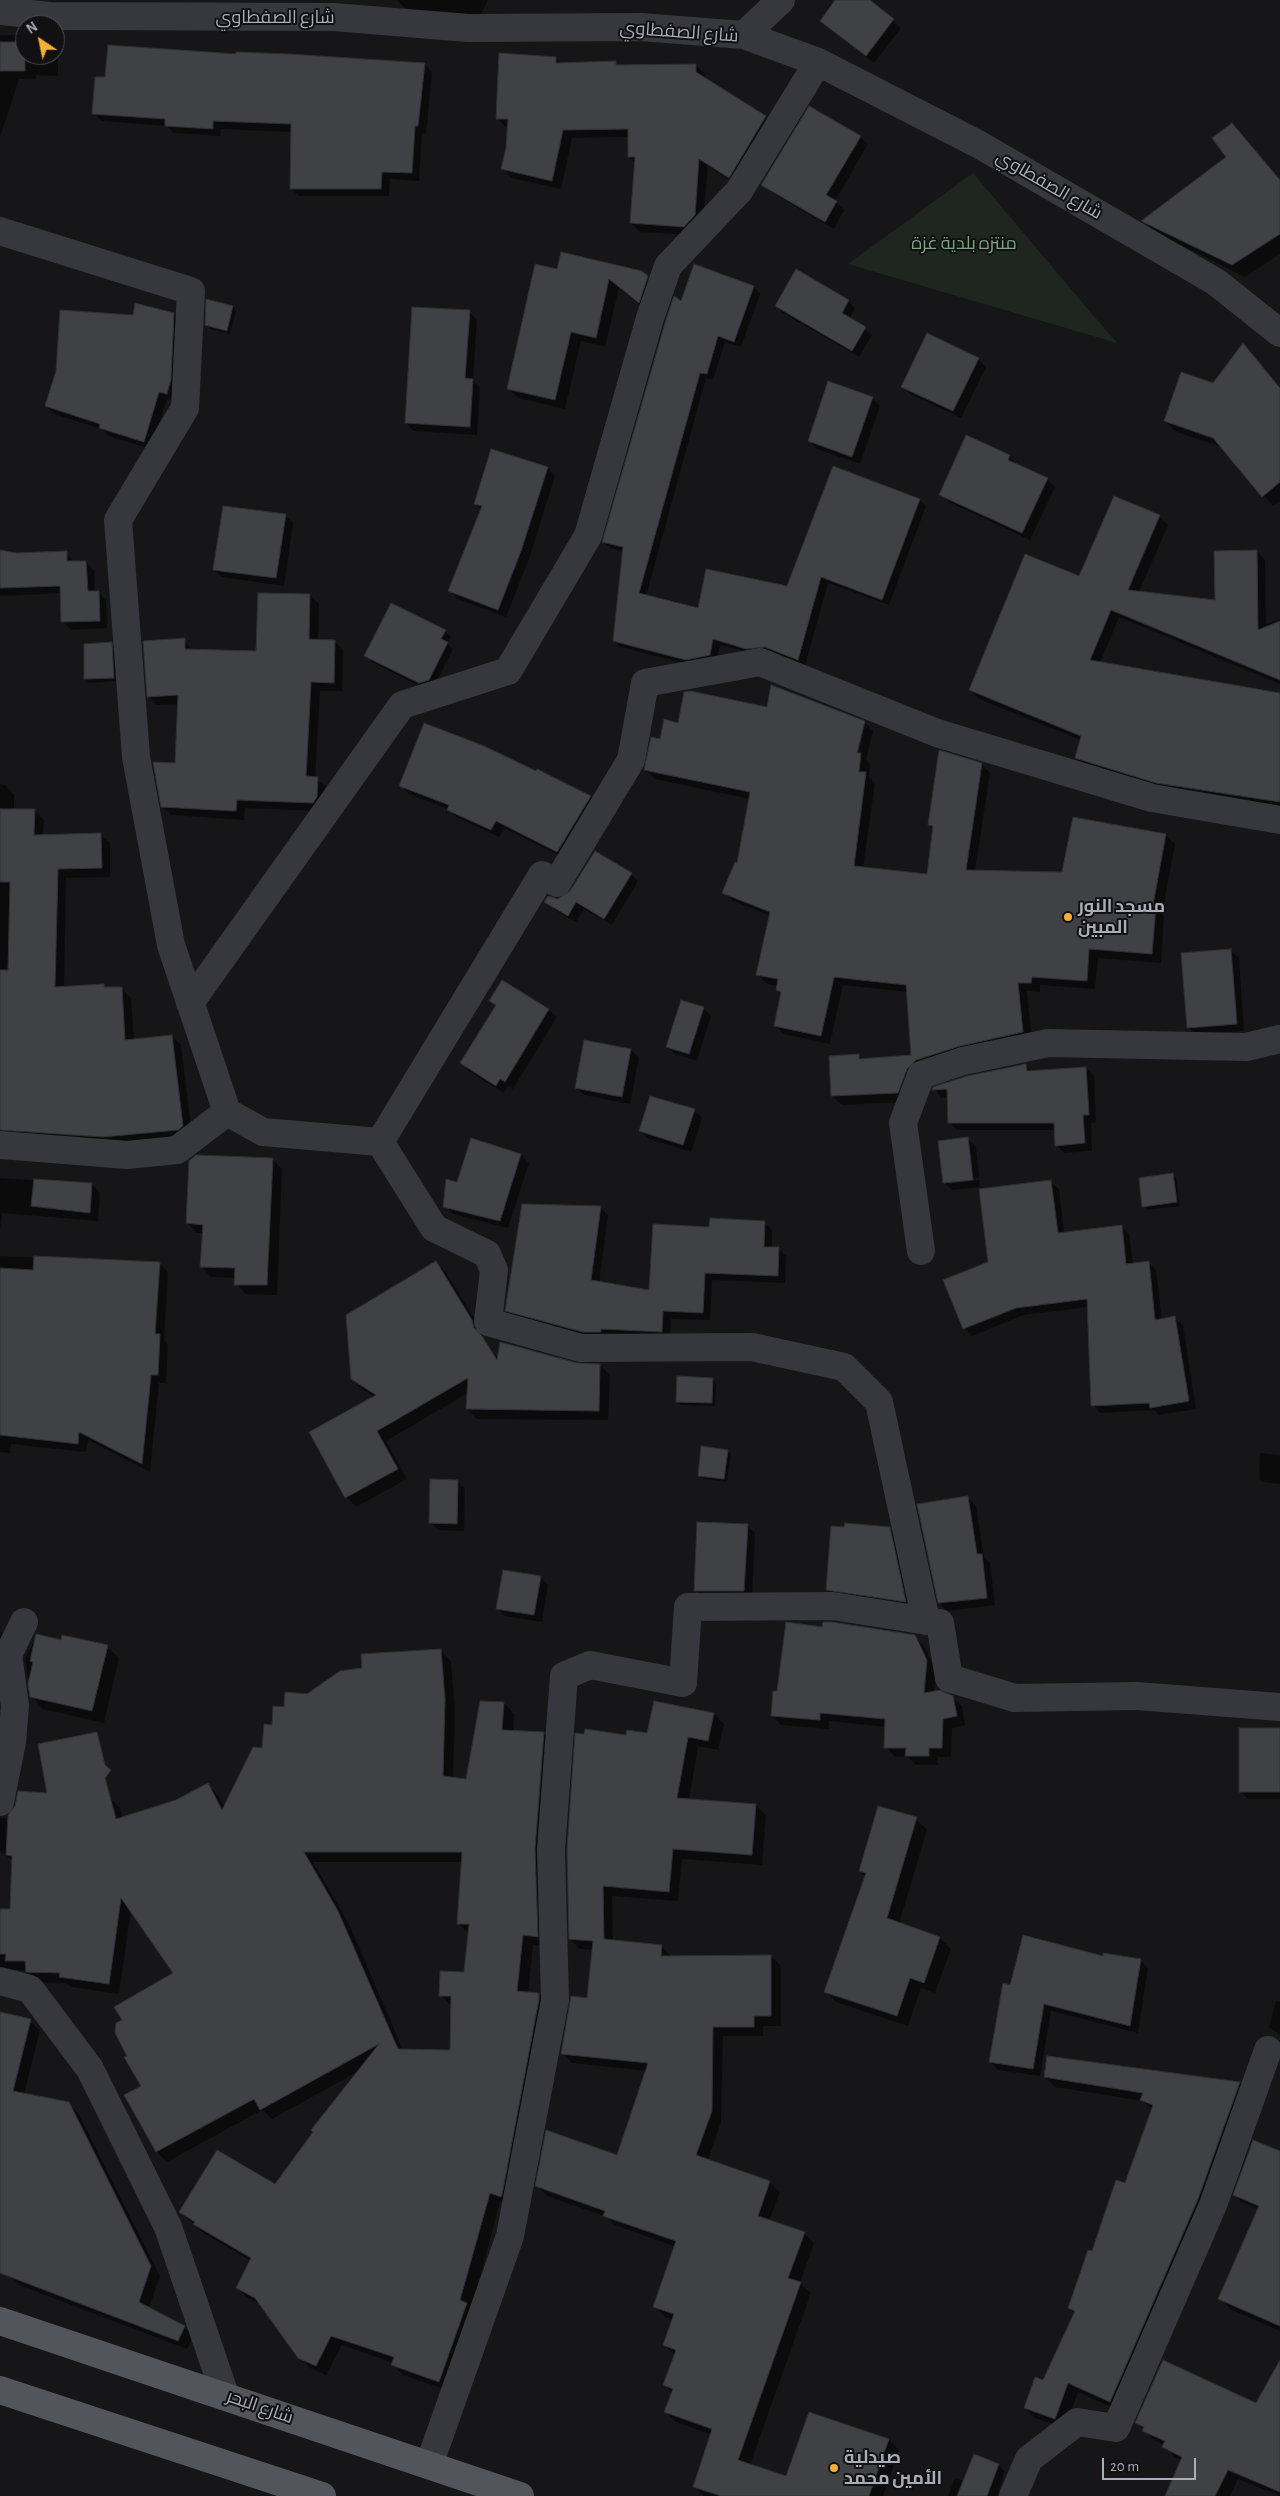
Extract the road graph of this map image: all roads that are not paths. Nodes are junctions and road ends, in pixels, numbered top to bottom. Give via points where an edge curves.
1 (781, 0) edge
2 (0, 11) edge
3 (744, 35) junction
4 (818, 62) junction
5 (0, 231) edge
6 (1280, 333) edge
7 (1280, 820) edge
8 (190, 1002) junction
9 (1280, 1039) edge
10 (227, 1112) junction
11 (380, 1142) junction
12 (0, 1145) edge
13 (922, 1251) dead end
14 (926, 1621) junction
15 (24, 1622) dead end
16 (1280, 1707) edge
17 (0, 1802) edge
18 (0, 1980) edge
19 (1268, 2050) dead end
20 (0, 2321) edge
21 (0, 2390) edge
22 (225, 2395) junction
23 (429, 2465) junction
24 (322, 2496) edge
25 (520, 2496) edge
26 (1013, 2496) edge

1 - 3 street
2 - 3 street, شارع الصفطاوي via 50,16 334,17 468,28 640,27
3 - 4 street, شارع الصفطاوي
4 - 6 street, شارع الصفطاوي via 978,144 1216,282
4 - 8 street via 739,191 668,266 588,536 508,671 402,704
5 - 8 street via 191,291 185,408 118,520 136,757 170,945
7 - 11 street via 1152,798 947,736 760,662 645,683 631,760 557,883 542,875
8 - 10 street
9 - 13 street via 1246,1047 1048,1043 962,1061 920,1075 903,1123
10 - 11 street via 263,1132
10 - 12 street via 177,1150 127,1155
11 - 14 street via 434,1228 487,1254 494,1270 488,1322 581,1348 752,1347 844,1367 879,1402
14 - 16 street via 940,1623 949,1678 1015,1698 1137,1696
14 - 23 street via 833,1606 688,1607 683,1683 590,1665 564,1676 551,1850 555,2000 510,2236
15 - 17 street via 8,1656 15,1706 12,1742
18 - 22 street via 30,1989 90,2069 168,2227
19 - 26 street via 1214,2205 1116,2428 1077,2422 1029,2459
20 - 22 main road, شارع البحر
21 - 24 main road
22 - 23 main road, شارع البحر
23 - 25 main road, شارع البحر

